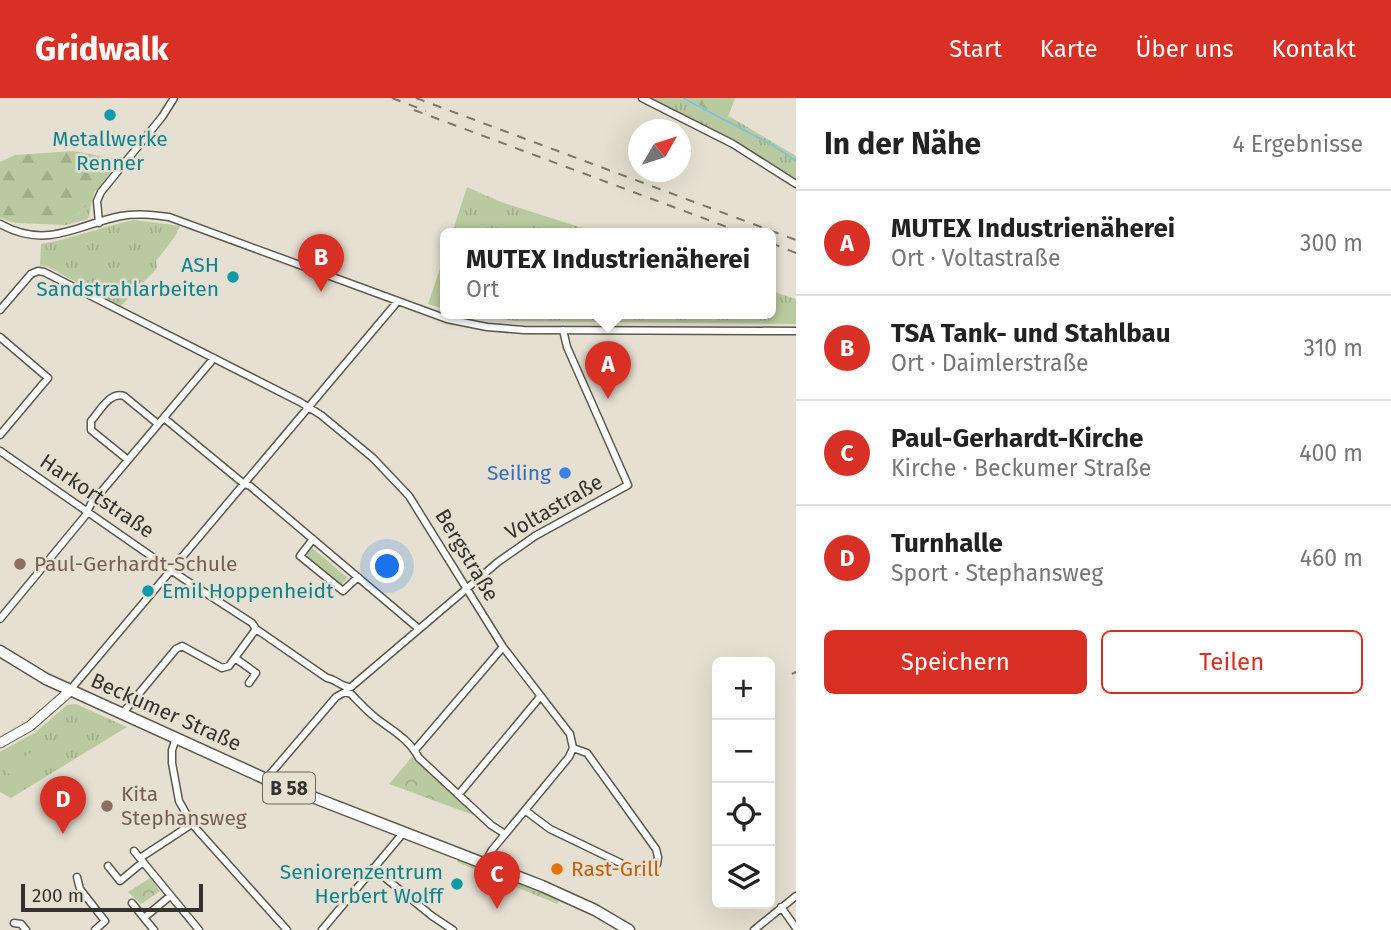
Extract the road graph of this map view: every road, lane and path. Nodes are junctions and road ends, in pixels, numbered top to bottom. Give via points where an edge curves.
1 (174, 98) edge
2 (642, 98) edge
3 (796, 184) edge
4 (99, 223) junction
5 (0, 224) edge
6 (398, 301) junction
7 (0, 310) edge
8 (440, 316) edge
9 (447, 319) edge
10 (563, 330) junction
11 (796, 331) edge
12 (0, 337) edge
13 (214, 358) junction
14 (309, 407) junction
15 (164, 418) junction
16 (158, 425) junction
17 (0, 435) edge
18 (0, 451) edge
19 (128, 460) junction
20 (244, 484) junction
21 (88, 511) junction
22 (313, 539) junction
23 (172, 570) junction
24 (358, 577) junction
25 (467, 588) junction
26 (0, 619) edge
27 (256, 629) junction
28 (419, 629) junction
29 (503, 647) junction
30 (0, 651) edge
31 (235, 658) junction
32 (249, 683) dead end
33 (346, 690) junction
34 (70, 691) junction
35 (540, 697) junction
36 (122, 714) junction
37 (176, 738) junction
38 (0, 743) edge
39 (573, 748) junction
40 (415, 750) junction
41 (266, 779) junction
42 (459, 794) junction
43 (526, 811) junction
44 (192, 824) junction
45 (404, 832) junction
46 (505, 834) junction
47 (134, 851) dead end
48 (141, 860) junction
49 (485, 863) junction
50 (108, 866) dead end
51 (373, 868) junction
52 (77, 877) dead end
53 (170, 896) junction
54 (796, 897) edge
55 (132, 903) dead end
56 (781, 907) junction
57 (144, 918) junction
58 (14, 923) dead end
59 (796, 928) edge
60 (26, 930) edge
61 (94, 930) edge
62 (154, 930) edge
63 (199, 930) edge
64 (287, 930) edge
65 (322, 930) edge
66 (453, 930) edge
67 (629, 930) edge
68 (754, 930) edge

1 - 4 street via 100,192
2 - 3 street via 733,144
4 - 5 street via 40,236
4 - 6 street via 143,214 169,217
6 - 8 street
6 - 14 street
7 - 13 street, Bergstraße via 32,274 44,272
9 - 10 street via 524,330
10 - 11 street
10 - 25 street, Voltastraße via 628,485 535,536
12 - 17 street via 48,378
13 - 14 street, Bergstraße
13 - 15 street
14 - 20 street
14 - 25 street, Bergstraße via 395,479
15 - 16 street
15 - 20 street
16 - 19 street
16 - 19 street via 118,394 91,421 91,430
18 - 21 street, Harkortstraße
19 - 21 street
20 - 22 street
20 - 23 street
21 - 23 street, Harkortstraße
21 - 26 street
22 - 24 street
22 - 24 street via 300,556 342,591
23 - 27 street, Harkortstraße
23 - 34 street
24 - 28 street
25 - 28 street
25 - 29 street, Bergstraße
27 - 31 street
27 - 33 street, Harkortstraße
28 - 33 street
29 - 35 street, Bergstraße
29 - 40 street
30 - 34 main road, Beckumer Straße / B 58
31 - 32 street via 256,673
31 - 36 street via 222,668 182,646
33 - 40 street, Harkortstraße
33 - 41 street
34 - 36 main road, Beckumer Straße / B 58
34 - 38 main road via 30,726
35 - 39 street, Bergstraße via 570,734
35 - 42 street
36 - 37 main road, Beckumer Straße / B 58
37 - 41 main road, Beckumer Straße / B 58
37 - 44 street via 172,763 179,801
39 - 43 street
39 - 43 street, Bergstraße via 587,753 609,782 656,849 657,864 645,872 633,869 550,829
40 - 42 street, Harkortstraße
41 - 45 main road, Beckumer Straße / B 58
42 - 46 street, Harkortstraße
43 - 46 street
44 - 48 street
44 - 64 street
45 - 49 main road, Beckumer Straße / B 58
45 - 51 street
46 - 49 street
47 - 48 street
48 - 50 street via 120,881
48 - 53 street
49 - 67 main road, Beckumer Straße / B 58 via 595,910
51 - 65 street
51 - 66 street
52 - 61 street via 80,889 106,921
53 - 57 street
53 - 63 street
54 - 56 street
55 - 57 street
56 - 59 street
56 - 68 street
57 - 62 street
58 - 60 street

